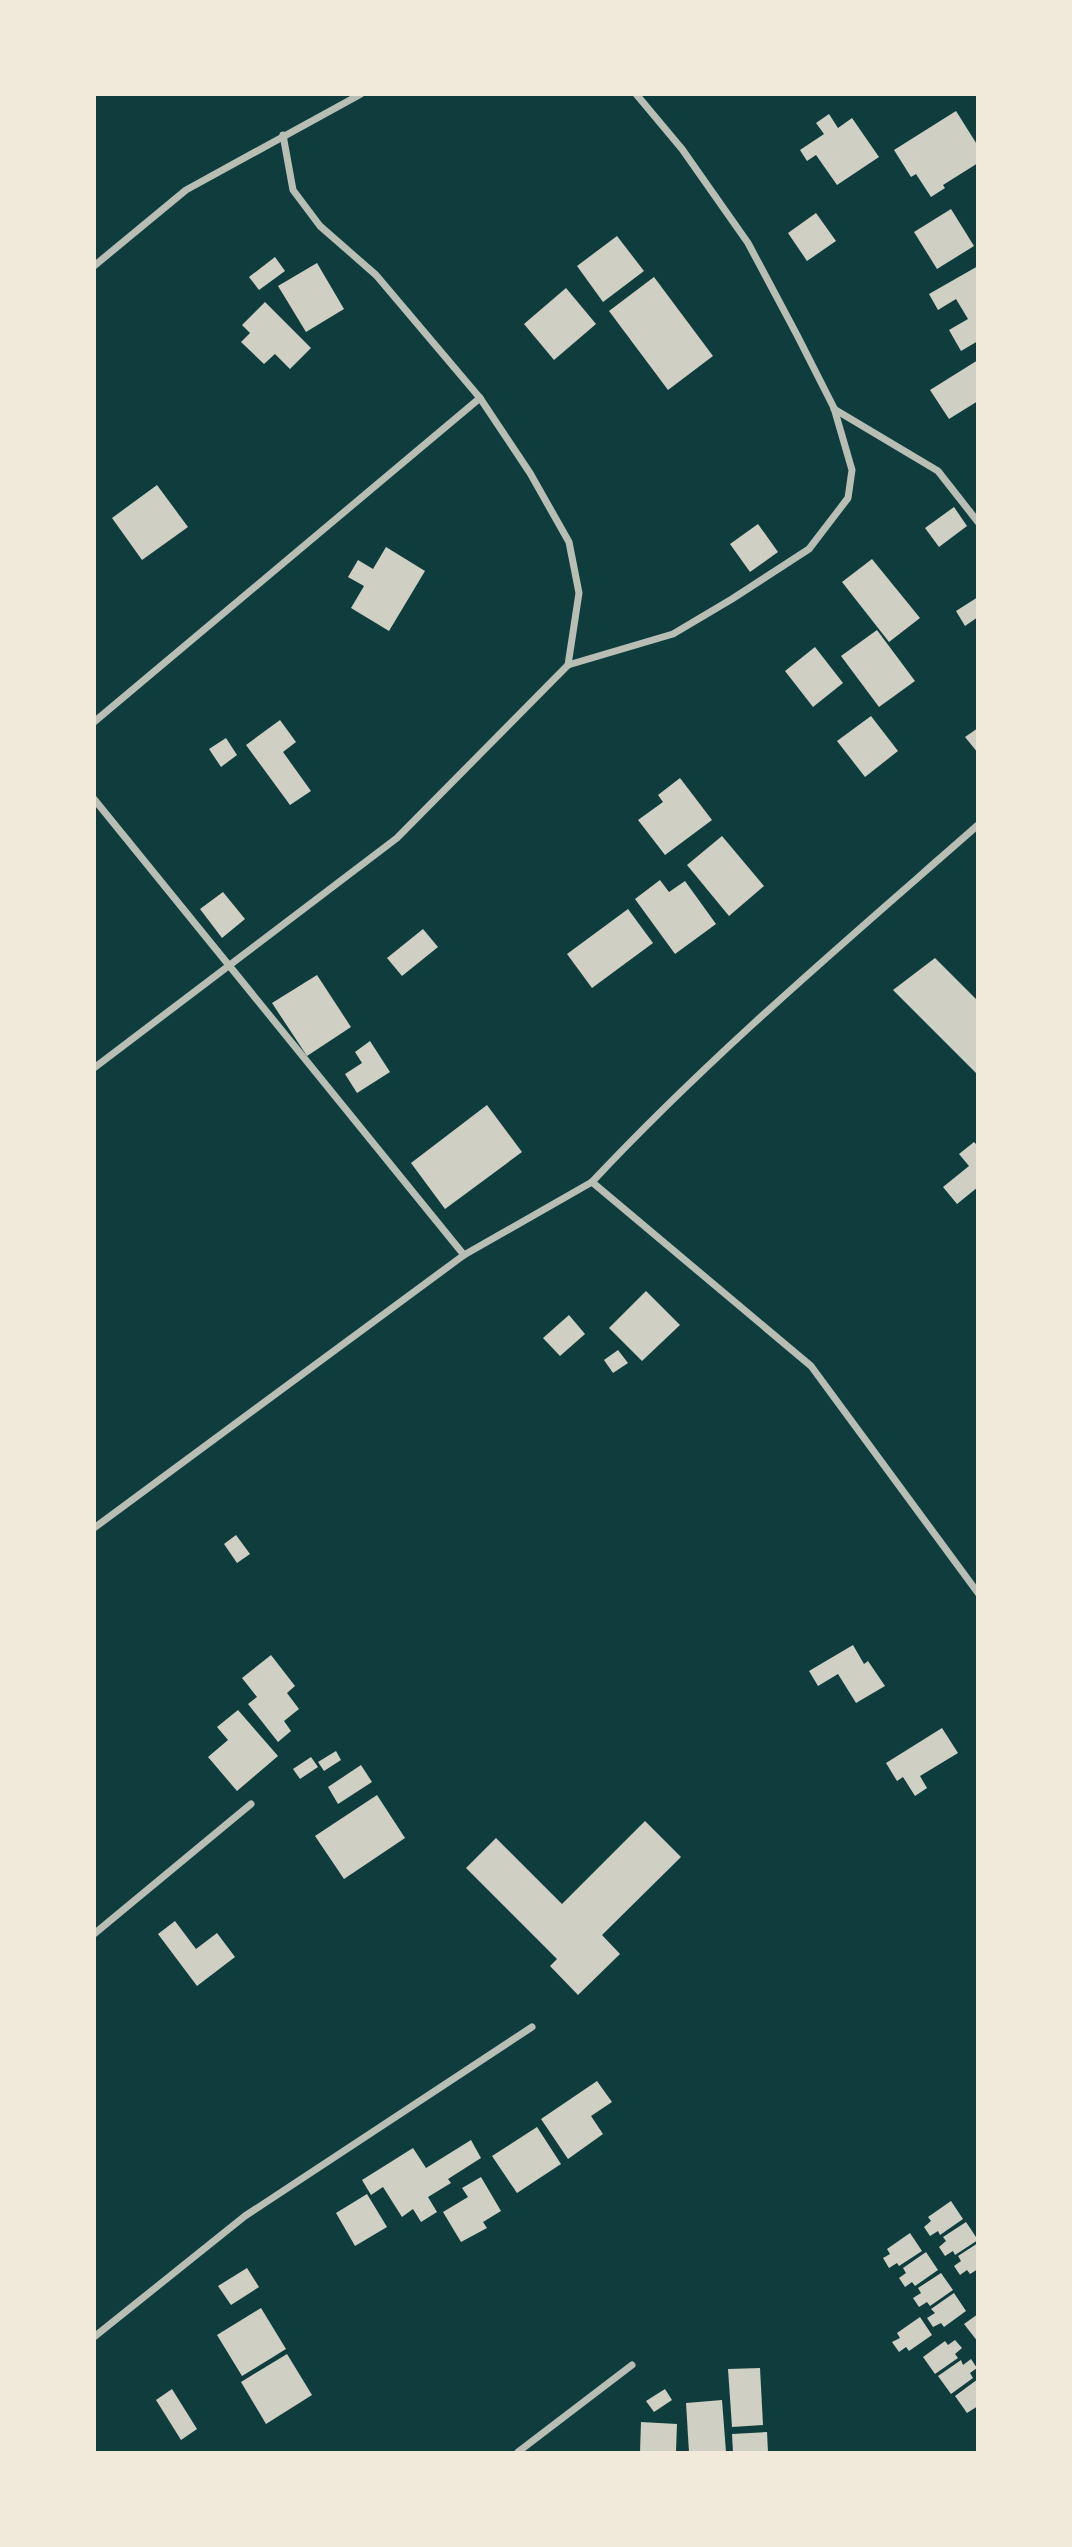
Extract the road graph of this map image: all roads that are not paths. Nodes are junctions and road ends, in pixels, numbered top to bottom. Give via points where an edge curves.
1 (361, 94) edge
2 (636, 94) edge
3 (283, 135) junction
4 (94, 266) edge
5 (480, 398) junction
6 (834, 408) junction
7 (978, 522) edge
8 (568, 664) junction
9 (94, 722) edge
10 (94, 799) edge
11 (978, 825) edge
12 (230, 966) junction
13 (94, 1068) edge
14 (592, 1182) junction
15 (464, 1255) junction
16 (94, 1528) edge
17 (978, 1593) edge
18 (251, 1804) dead end
19 (94, 1934) edge
20 (532, 2027) dead end
21 (94, 2337) edge
22 (632, 2365) dead end
23 (518, 2452) edge

1 - 3 street
2 - 6 street via 682,149 748,243
3 - 4 street via 186,190
3 - 5 street via 293,190 320,226 376,275
5 - 8 street via 569,542 579,593
5 - 9 street
6 - 7 street via 938,471
6 - 8 street via 852,470 848,498 809,549 673,634
8 - 12 street via 397,838
10 - 12 street
11 - 14 street via 761,1015
12 - 13 street
12 - 15 street
14 - 15 street
14 - 17 street via 811,1366
15 - 16 street
18 - 19 street
20 - 21 street via 246,2216
22 - 23 street

